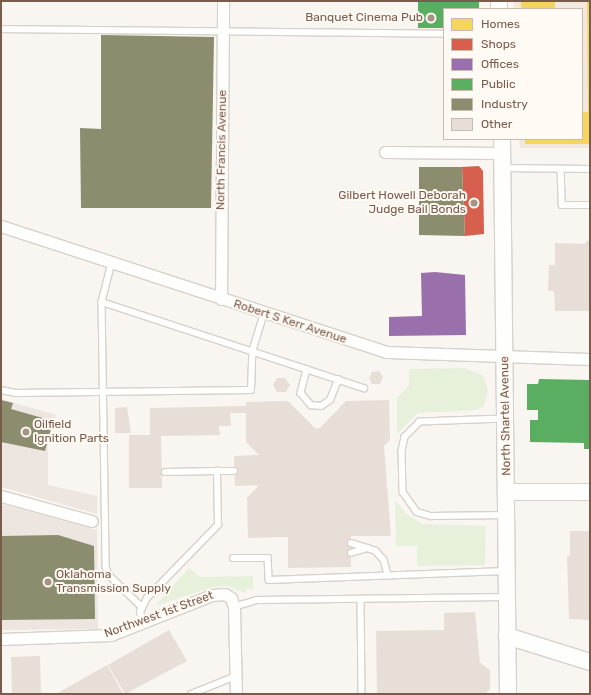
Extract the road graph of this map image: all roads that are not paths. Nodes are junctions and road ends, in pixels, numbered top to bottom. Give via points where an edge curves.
1 (223, 1) edge
2 (1, 29) edge
3 (223, 30) junction
4 (443, 34) edge
5 (385, 152) dead end
6 (502, 153) edge
7 (562, 168) junction
8 (590, 169) edge
9 (590, 205) edge
10 (1, 226) edge
11 (112, 263) junction
12 (220, 299) junction
13 (102, 302) junction
14 (264, 313) junction
15 (252, 352) junction
16 (506, 356) junction
17 (590, 359) edge
18 (306, 369) junction
19 (338, 380) junction
20 (364, 388) dead end
21 (1, 390) edge
22 (103, 392) junction
23 (506, 419) junction
24 (217, 471) junction
25 (234, 471) dead end
26 (165, 472) dead end
27 (507, 492) junction
28 (590, 492) edge
29 (1, 496) edge
30 (507, 515) junction
31 (92, 521) dead end
32 (351, 543) dead end
33 (366, 548) junction
34 (351, 553) dead end
35 (233, 558) dead end
36 (508, 571) junction
37 (388, 575) junction
38 (508, 597) junction
39 (361, 599) junction
40 (142, 607) junction
41 (234, 607) junction
42 (143, 623) junction
43 (507, 636) junction
44 (1, 639) edge
45 (590, 662) edge
46 (236, 676) junction
47 (191, 694) edge
48 (236, 694) edge
49 (362, 694) edge
50 (508, 694) edge

1 - 3 street, North Francis Avenue
2 - 3 lane
3 - 4 lane
3 - 12 street, North Francis Avenue
5 - 6 street
6 - 7 lane
6 - 16 main road, North Shartel Avenue
7 - 8 lane
7 - 9 lane via 562,205
10 - 11 street, Robert S Kerr Avenue
11 - 12 street, Robert S Kerr Avenue
11 - 13 lane
12 - 14 street, Robert S Kerr Avenue
13 - 15 lane
13 - 22 lane
14 - 15 lane
14 - 16 street, Robert S Kerr Avenue via 394,354
15 - 18 lane
15 - 22 lane via 251,390
16 - 17 street, Robert S Kerr Avenue
16 - 23 main road, North Shartel Avenue
18 - 19 lane
18 - 19 lane via 301,393 311,405 321,406 330,400
19 - 20 lane
21 - 22 lane via 16,393
22 - 40 lane via 106,568 108,575
23 - 27 main road, North Shartel Avenue
23 - 30 lane via 420,422 405,437 402,451 403,492 417,512 431,516
24 - 25 lane
24 - 26 lane
24 - 40 lane via 218,525
27 - 28 main road
27 - 30 main road, North Shartel Avenue
29 - 31 street
30 - 36 main road, North Shartel Avenue
32 - 33 lane
33 - 34 lane
33 - 37 lane via 380,554
35 - 37 lane via 268,558 269,580
36 - 37 lane
36 - 38 main road, North Shartel Avenue
38 - 39 lane
38 - 43 main road, North Shartel Avenue
39 - 41 lane via 257,600
39 - 49 lane
40 - 42 lane
41 - 42 street, Northwest 1st Street via 231,598 222,593
41 - 46 street
42 - 44 street, Northwest 1st Street via 100,636
43 - 45 main road
43 - 50 main road, North Shartel Avenue
46 - 47 lane
46 - 48 street

